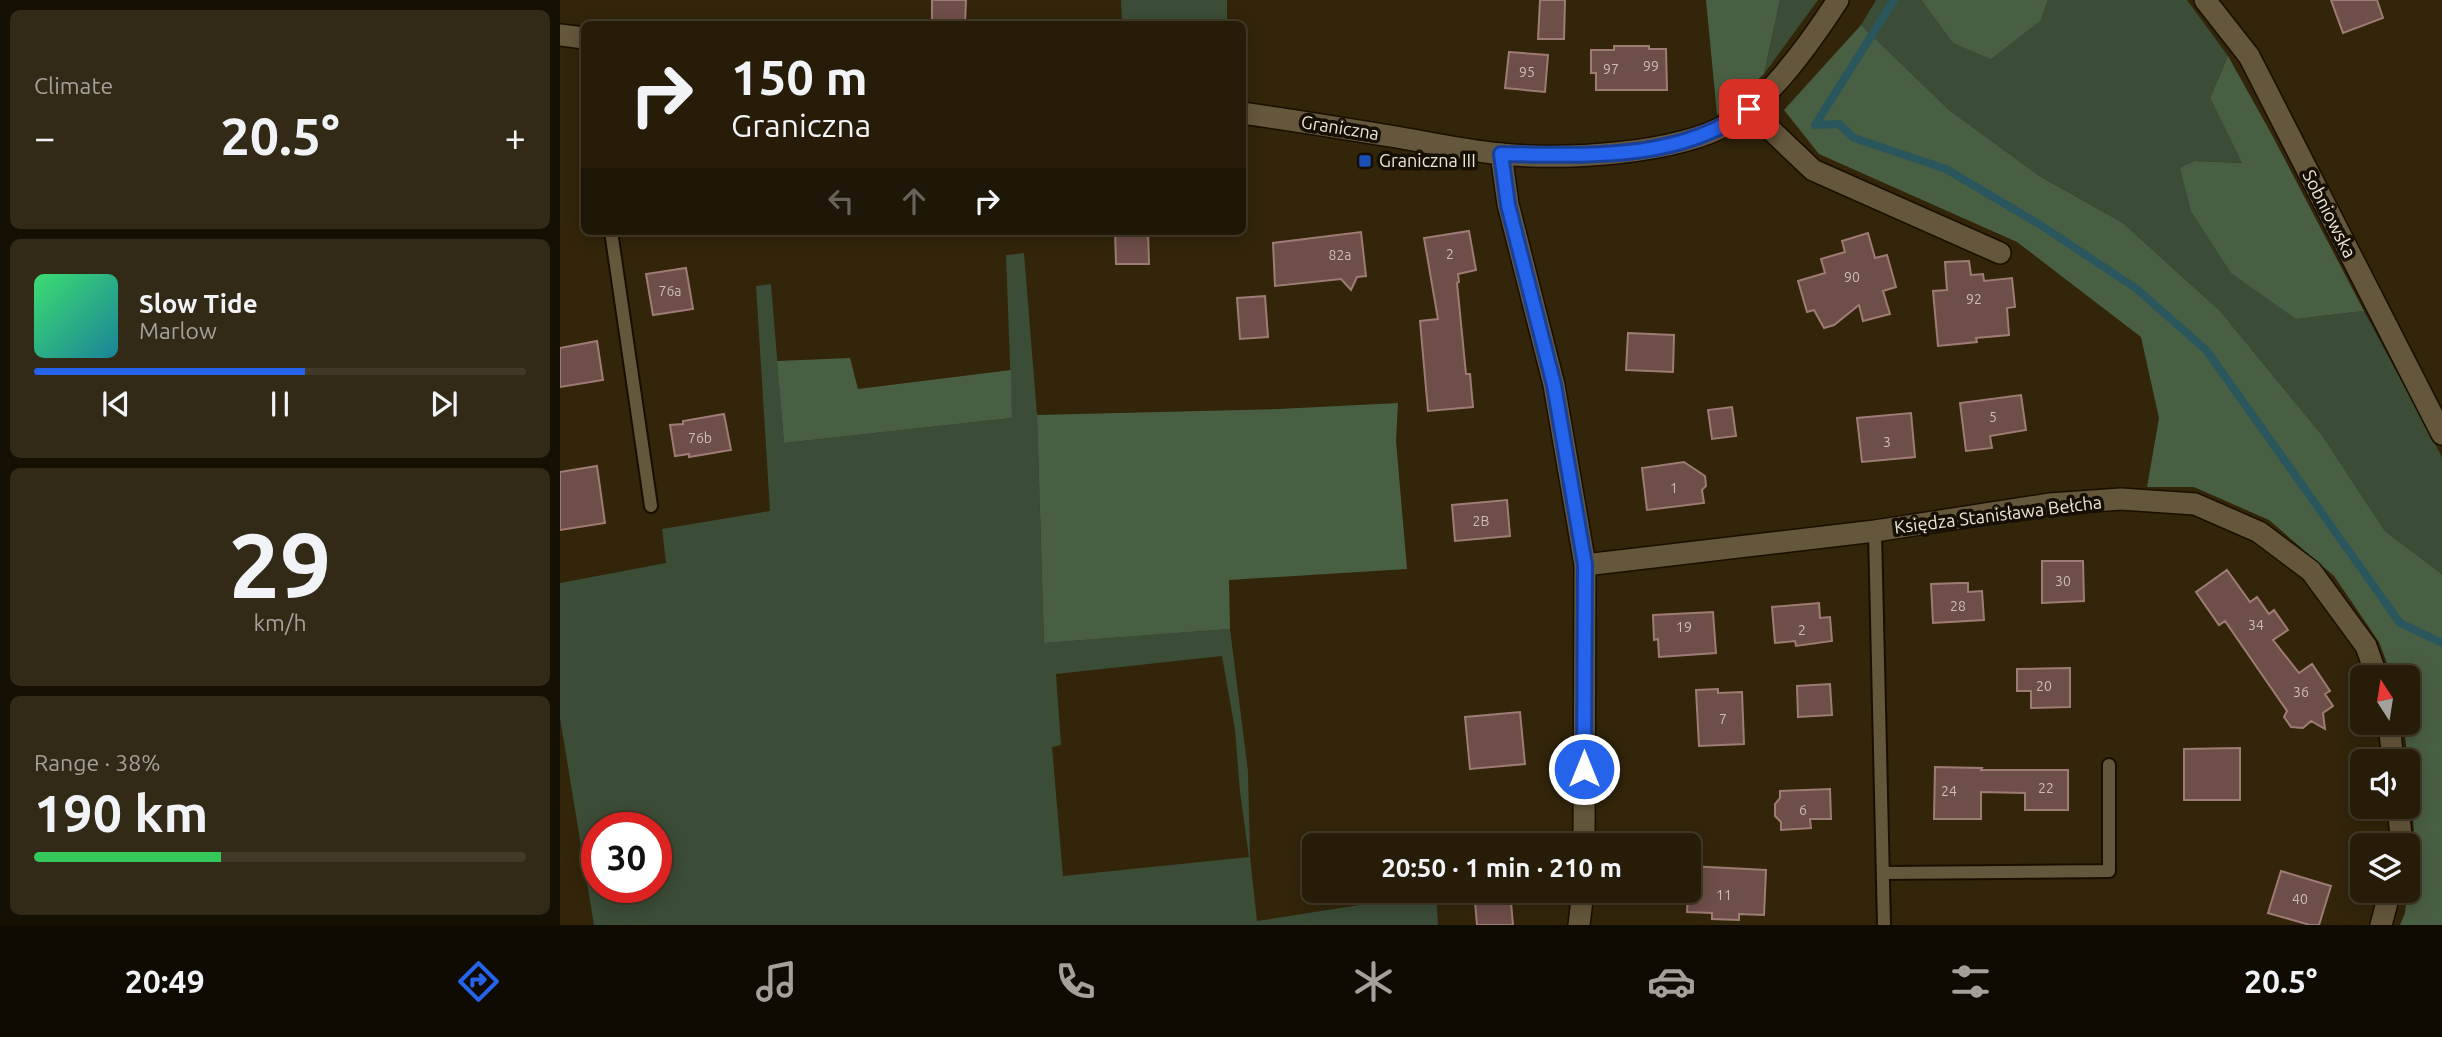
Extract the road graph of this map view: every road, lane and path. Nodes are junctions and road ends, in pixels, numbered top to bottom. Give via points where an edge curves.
1 (1838, 0) edge
2 (2205, 0) edge
3 (560, 35) edge
4 (581, 38) edge
5 (1749, 109) junction
6 (1246, 114) edge
7 (1501, 154) junction
8 (612, 235) edge
9 (2000, 253) dead end
10 (2442, 434) edge
11 (651, 506) dead end
12 (1875, 531) junction
13 (1585, 565) junction
14 (2373, 665) edge
15 (2109, 765) dead end
16 (1584, 833) edge
17 (1884, 873) junction
18 (1582, 903) edge
19 (2387, 903) edge
20 (1579, 925) edge
21 (1884, 925) edge
22 (2381, 925) edge

1 - 5 street, Graniczna via 1794,62
2 - 10 street, Sobniowska via 2249,56
3 - 4 street
5 - 7 street, Graniczna via 1713,132 1658,148
5 - 9 street via 1813,170
6 - 7 street, Graniczna
7 - 13 street via 1508,205 1554,385
8 - 11 lane
12 - 13 street, Księdza Stanisława Bełcha
12 - 14 street, Księdza Stanisława Bełcha via 2121,499 2195,504 2259,532 2311,571 2366,646
12 - 17 lane, Księdza Stanisława Bełcha
13 - 16 street
15 - 17 lane via 2109,872
17 - 21 lane, Księdza Stanisława Bełcha
18 - 20 street
19 - 22 street

